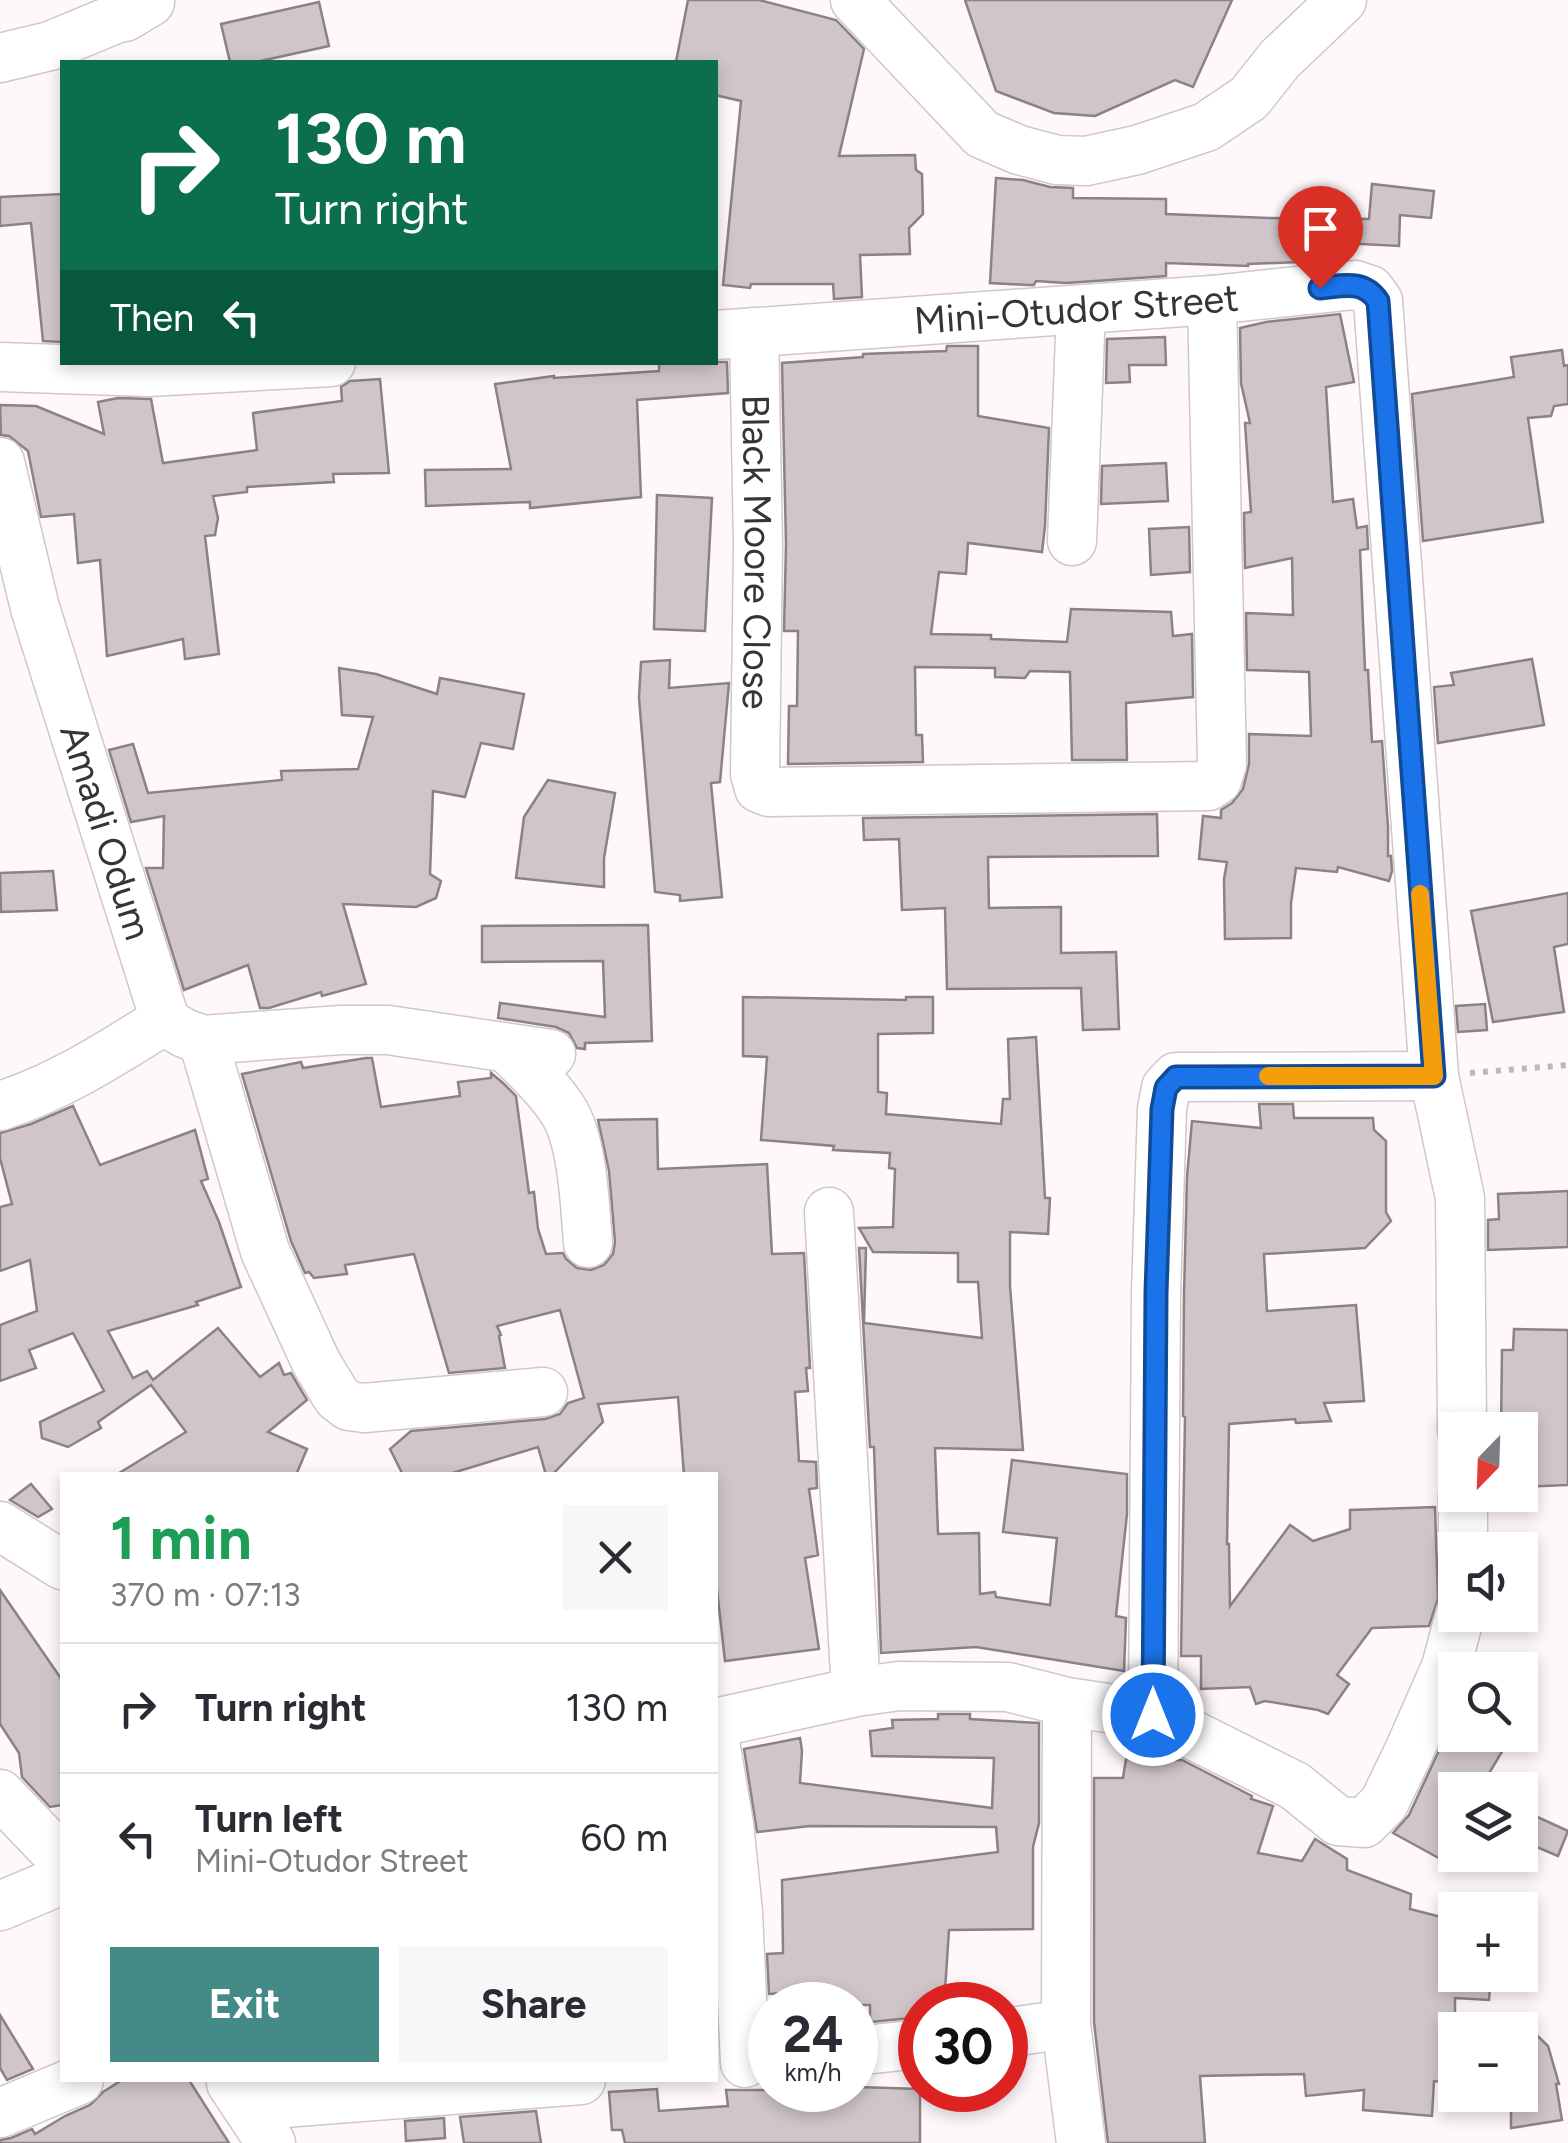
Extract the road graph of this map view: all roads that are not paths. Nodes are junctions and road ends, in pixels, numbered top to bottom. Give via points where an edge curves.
1 (855, 0) edge
2 (1342, 0) edge
3 (150, 2) edge
4 (0, 58) edge
5 (1212, 300) junction
6 (1081, 310) junction
7 (735, 333) edge
8 (276, 365) edge
9 (0, 367) edge
10 (0, 462) edge
11 (1072, 541) dead end
12 (184, 1030) junction
13 (1434, 1076) junction
14 (0, 1106) edge
15 (829, 1212) dead end
16 (588, 1243) dead end
17 (543, 1392) dead end
18 (1462, 1412) edge
19 (0, 1526) edge
20 (60, 1564) edge
21 (1456, 1632) edge
22 (856, 1692) junction
23 (1066, 1702) junction
24 (1153, 1715) junction
25 (718, 1722) edge
26 (718, 1760) edge
27 (0, 1794) edge
28 (60, 1857) edge
29 (60, 1881) edge
30 (0, 1906) edge
31 (1066, 2024) junction
32 (1028, 2030) edge
33 (743, 2063) edge
34 (74, 2082) edge
35 (559, 2082) edge
36 (249, 2110) edge
37 (0, 2113) edge
38 (1081, 2143) edge

1 - 2 street via 982,134 1057,160 1086,161 1206,127 1249,98 1280,58
3 - 4 street via 50,46
5 - 6 street, Mini-Otudor Street
5 - 7 street, Black Moore Close via 1222,764 1208,786 759,788 758,545
5 - 13 street, Mini-Otudor Street via 1356,284 1378,301
6 - 7 street, Mini-Otudor Street
6 - 11 street
8 - 9 street via 148,372
10 - 12 street, Amadi Odum via 35,608
12 - 14 street
12 - 16 street via 388,1030 529,1051 539,1080 566,1115 581,1166
12 - 17 street, Amadi Odum via 265,1251 338,1397 364,1408
13 - 18 street, Mini-Otudor Street via 1460,1198
13 - 24 street via 1176,1077 1166,1088 1157,1275
15 - 22 street
19 - 20 street
21 - 24 street via 1410,1751 1384,1803 1364,1823 1338,1820 1295,1786
22 - 23 street via 1008,1687
22 - 25 street
23 - 24 street
23 - 31 street
26 - 33 street via 738,1912
27 - 28 street
29 - 30 street
31 - 32 street
31 - 38 street
34 - 37 street
35 - 36 street

